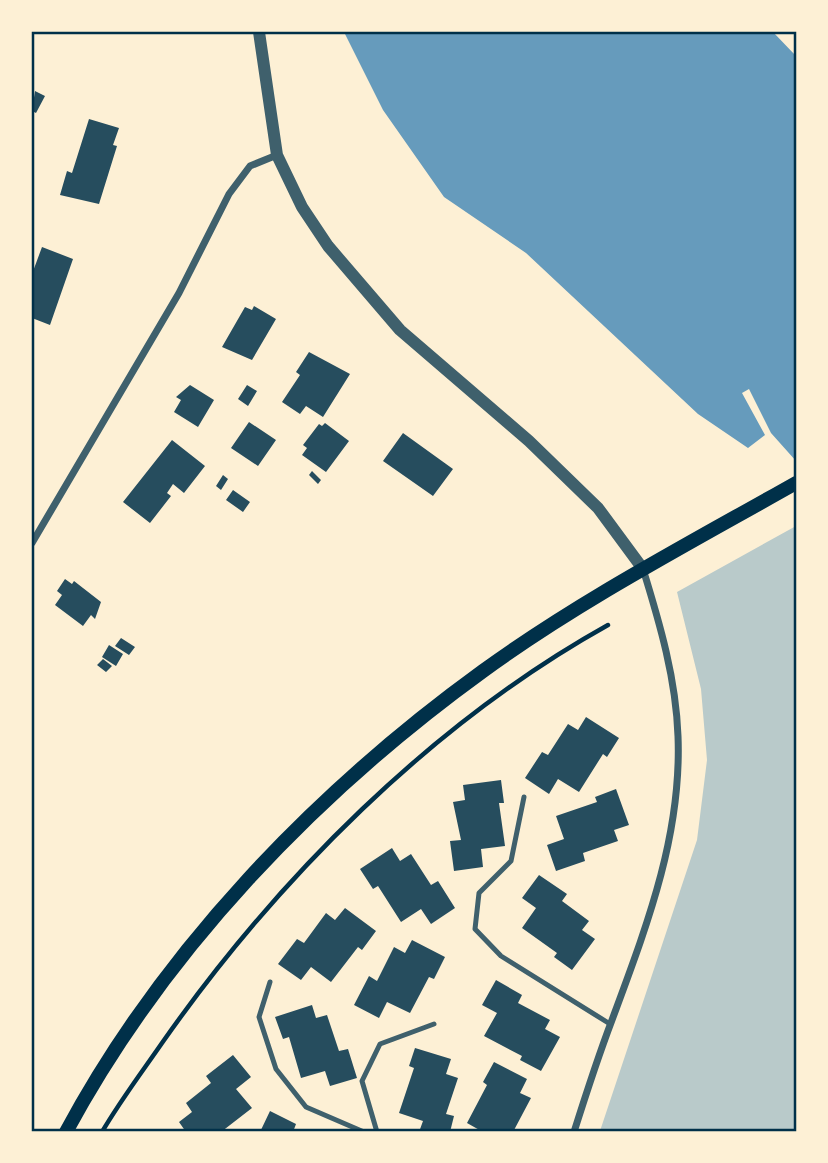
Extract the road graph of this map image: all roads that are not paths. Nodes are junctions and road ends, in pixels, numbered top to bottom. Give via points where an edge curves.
1 (259, 32) edge
2 (277, 156) junction
3 (794, 485) edge
4 (32, 543) edge
5 (643, 569) junction
6 (524, 797) dead end
7 (270, 982) dead end
8 (434, 1024) dead end
9 (610, 1024) junction
10 (66, 1132) edge
11 (364, 1132) edge
12 (377, 1132) edge
13 (574, 1132) edge

1 - 2 street
2 - 4 street via 250,166 229,194 179,293
2 - 5 street via 302,207 361,287 432,360 529,441 598,508
3 - 5 main road
5 - 9 street via 674,692 678,771 660,882
5 - 10 main road via 484,670 380,752 328,800 226,905 177,965 127,1031
6 - 9 lane via 511,861 479,893 474,929 501,957
7 - 11 lane via 259,1017 276,1069 306,1107
8 - 12 lane via 380,1044 362,1081
9 - 13 street

